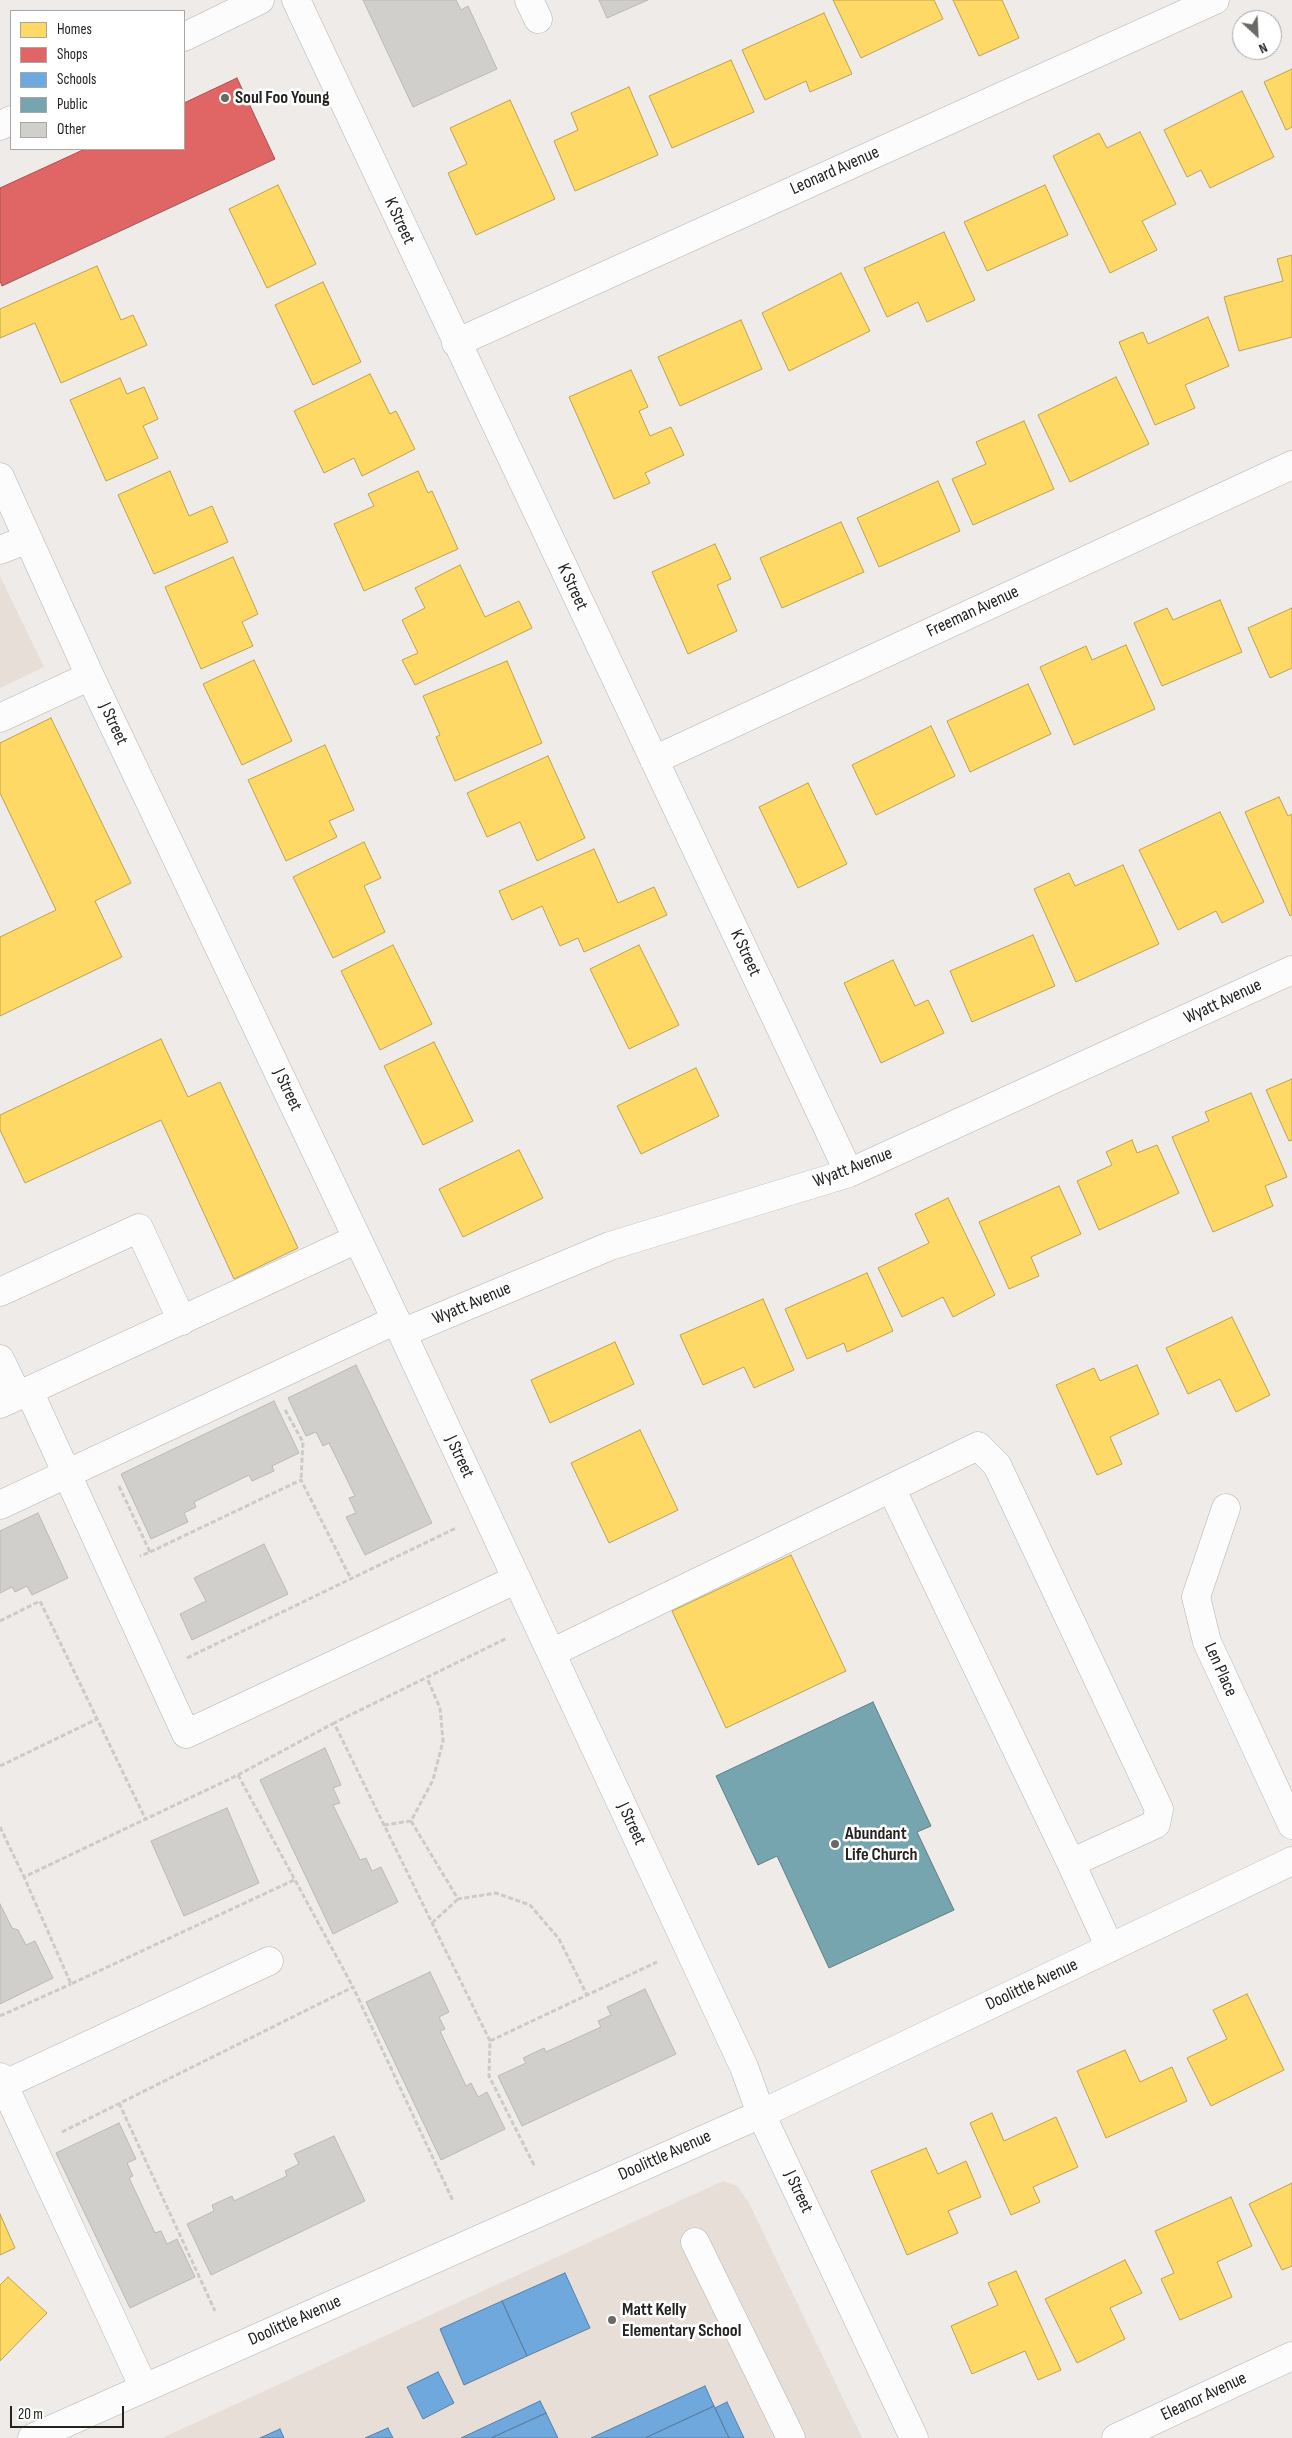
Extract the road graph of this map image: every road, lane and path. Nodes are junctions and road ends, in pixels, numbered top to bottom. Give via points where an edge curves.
1 (260, 0) edge
2 (296, 0) edge
3 (1215, 0) edge
4 (185, 37) edge
5 (456, 343) junction
6 (1292, 465) edge
7 (0, 477) edge
8 (28, 538) junction
9 (0, 550) edge
10 (90, 676) junction
11 (0, 718) edge
12 (654, 760) junction
13 (1292, 970) edge
14 (850, 1173) junction
15 (358, 1239) junction
16 (0, 1292) edge
17 (182, 1320) junction
18 (399, 1326) junction
19 (0, 1359) edge
20 (269, 1379) junction
21 (16, 1397) edge
22 (105, 1455) junction
23 (66, 1473) junction
24 (301, 1480) junction
25 (891, 1488) junction
26 (0, 1505) edge
27 (1226, 1508) dead end
28 (484, 1510) junction
29 (150, 1552) junction
30 (136, 1558) dead end
31 (351, 1578) junction
32 (517, 1579) junction
33 (0, 1621) edge
34 (537, 1623) junction
35 (181, 1650) dead end
36 (551, 1653) junction
37 (427, 1678) junction
38 (97, 1719) junction
39 (334, 1723) junction
40 (0, 1766) edge
41 (238, 1776) junction
42 (146, 1820) junction
43 (411, 1821) junction
44 (384, 1825) junction
45 (1292, 1825) edge
46 (0, 1827) edge
47 (1292, 1861) edge
48 (1071, 1863) junction
49 (24, 1878) junction
50 (294, 1880) junction
51 (458, 1899) junction
52 (432, 1923) junction
53 (689, 1948) junction
54 (1110, 1948) junction
55 (270, 1961) dead end
56 (71, 1984) junction
57 (353, 1987) junction
58 (587, 1995) junction
59 (0, 2016) edge
60 (490, 2041) junction
61 (2, 2081) edge
62 (120, 2103) junction
63 (761, 2114) junction
64 (32, 2146) junction
65 (534, 2165) dead end
66 (454, 2201) dead end
67 (695, 2242) dead end
68 (215, 2310) dead end
69 (1292, 2356) edge
70 (144, 2388) junction
71 (32, 2438) edge
72 (791, 2438) edge
73 (914, 2438) edge
74 (1116, 2438) edge

1 - 4 street
2 - 5 street, K Street
3 - 5 street, Leonard Avenue
5 - 12 street, K Street
6 - 12 street, Freeman Avenue
7 - 8 street, J Street
8 - 9 street
8 - 10 street, J Street
10 - 11 street
10 - 15 street, J Street
12 - 14 street, K Street
13 - 14 street, Wyatt Avenue
14 - 18 street, Wyatt Avenue via 610,1246
15 - 17 street
15 - 18 street, J Street
16 - 17 street via 139,1228
17 - 21 street
18 - 20 street, Wyatt Avenue
18 - 28 street, J Street
19 - 21 street
20 - 22 street, Wyatt Avenue
20 - 24 path via 303,1442
21 - 23 street
22 - 23 street, Wyatt Avenue
22 - 29 path
23 - 26 street, Wyatt Avenue
23 - 32 street via 186,1734
24 - 29 path
24 - 31 path
25 - 36 street
25 - 48 street
25 - 48 street via 978,1446 1002,1473 1160,1809 1156,1824
27 - 45 street, Len Place via 1196,1597 1206,1642
28 - 31 path via 453,1530
28 - 32 street, J Street
29 - 30 path
31 - 35 path via 186,1658
32 - 34 street, J Street
33 - 38 path via 40,1601
34 - 36 street, J Street
34 - 37 path
36 - 53 street, J Street
37 - 39 path
37 - 43 path via 440,1708 443,1741 433,1780
38 - 40 path
38 - 42 path
39 - 41 path
39 - 44 path
41 - 42 path
41 - 50 path
42 - 49 path
43 - 44 path
43 - 51 path
44 - 52 path
46 - 49 path
47 - 54 street, Doolittle Avenue
48 - 54 street
49 - 56 path
50 - 56 path
50 - 57 path
51 - 52 path
51 - 58 path via 496,1893 530,1905 559,1939
52 - 60 path
53 - 58 path
53 - 63 street, J Street via 744,2067
54 - 63 street, Doolittle Avenue
55 - 61 street
56 - 59 path
57 - 62 path
57 - 66 path
58 - 60 path
60 - 65 path via 489,2076
61 - 64 street
62 - 64 path
62 - 68 path
63 - 70 street, Doolittle Avenue
63 - 73 street, J Street
64 - 70 street
67 - 72 street
69 - 74 street, Eleanor Avenue
70 - 71 street, Doolittle Avenue

